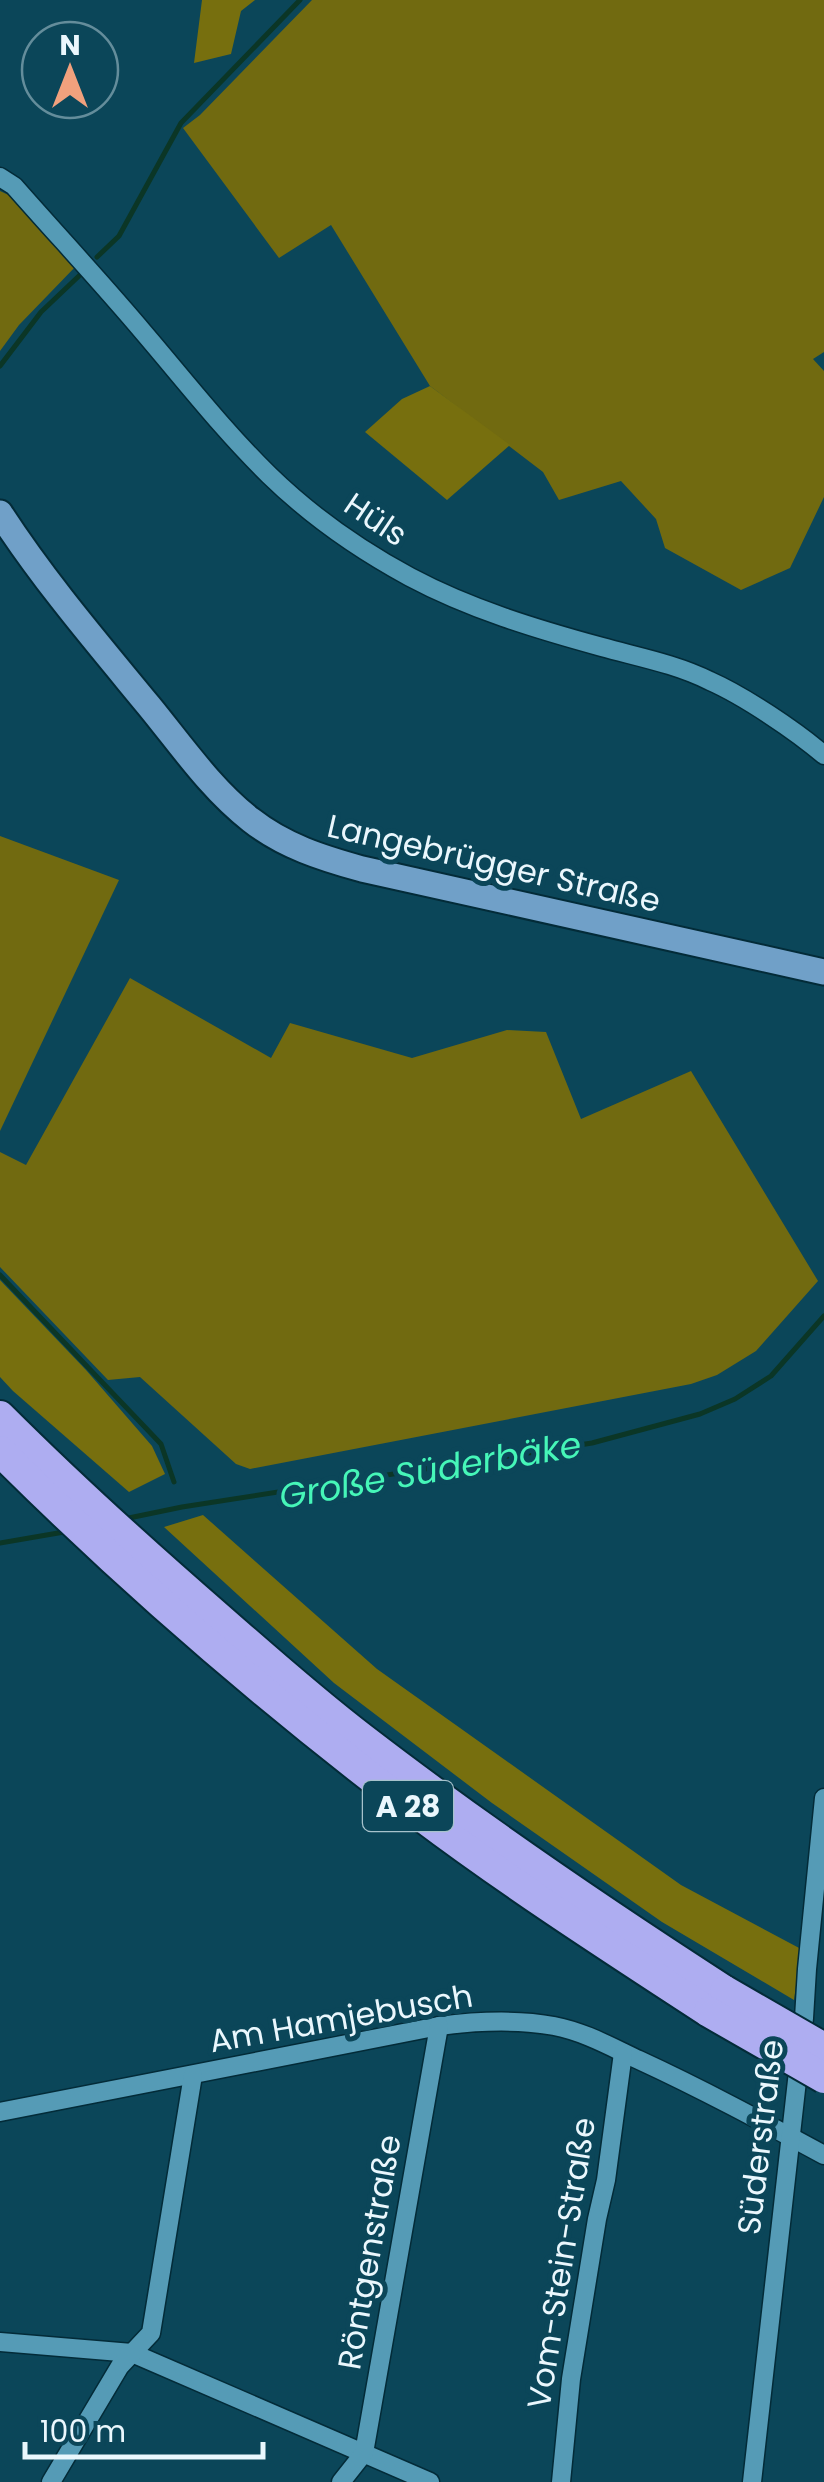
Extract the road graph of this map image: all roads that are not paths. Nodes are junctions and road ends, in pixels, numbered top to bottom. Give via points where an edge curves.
1 (0, 177) edge
2 (0, 513) edge
3 (824, 755) edge
4 (824, 972) edge
5 (0, 1416) edge
6 (0, 1450) edge
7 (44, 1477) junction
8 (824, 1798) edge
9 (717, 2002) junction
10 (439, 2026) junction
11 (824, 2048) edge
12 (622, 2053) junction
13 (193, 2076) junction
14 (824, 2078) edge
15 (0, 2112) edge
16 (790, 2137) junction
17 (824, 2155) edge
18 (0, 2342) edge
19 (132, 2353) junction
20 (364, 2452) junction
21 (51, 2482) edge
22 (341, 2482) edge
23 (430, 2482) edge
24 (560, 2482) edge
25 (752, 2482) edge

1 - 3 street, Hüls via 258,463 330,526 412,578 480,609 708,679
2 - 4 street, Langebrügger Straße via 200,768 252,822 284,842 362,869
5 - 7 highway, A 28
6 - 7 highway, A 28
7 - 9 highway, A 28 via 140,1566
8 - 16 street, Süderstraße
9 - 11 highway, A 28, bridge
9 - 14 highway, A 28, bridge
10 - 12 street, Am Hamjebusch via 556,2026
10 - 13 street, Am Hamjebusch
10 - 20 street, Röntgenstraße
12 - 16 street, Am Hamjebusch
12 - 24 street, Vom-Stein-Straße
13 - 15 street, Am Hamjebusch
13 - 19 street via 151,2332
16 - 17 street, Am Hamjebusch
16 - 25 street, Süderstraße
18 - 19 street
19 - 20 street
19 - 21 street
20 - 22 street, Röntgenstraße
20 - 23 street

